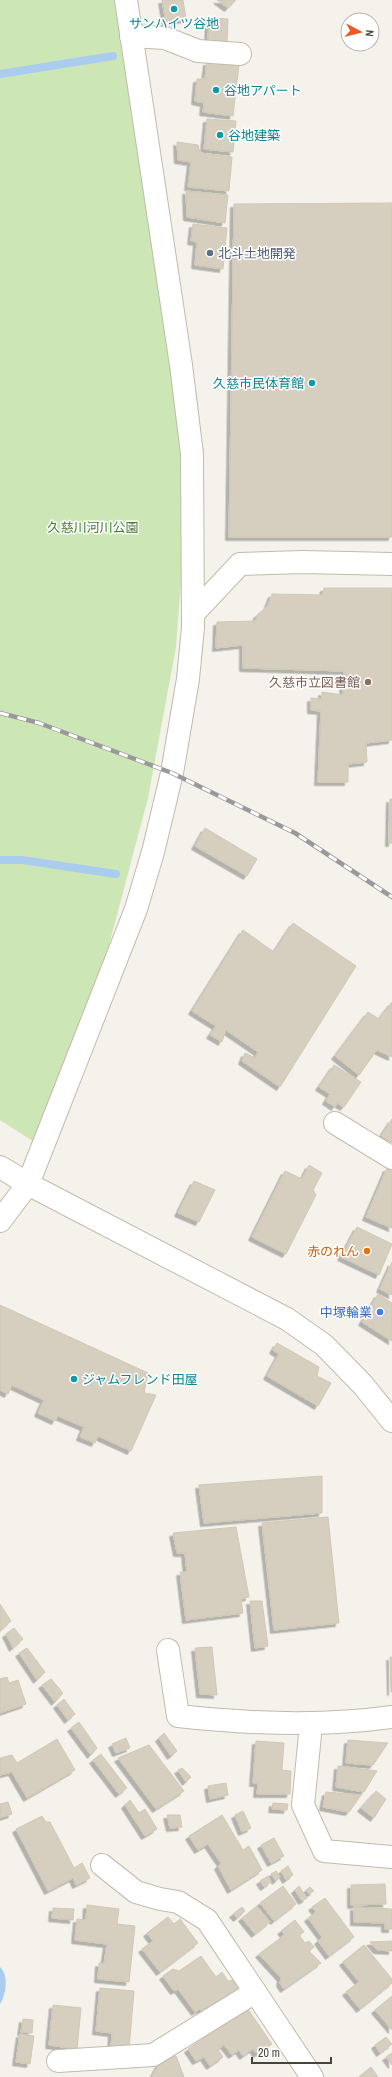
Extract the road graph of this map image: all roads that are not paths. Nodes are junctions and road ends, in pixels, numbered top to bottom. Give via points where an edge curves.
1 (126, 0) edge
2 (131, 36) junction
3 (240, 54) dead end
4 (392, 564) edge
5 (193, 614) junction
6 (335, 1123) dead end
7 (392, 1158) edge
8 (0, 1167) edge
9 (28, 1184) junction
10 (0, 1221) edge
11 (392, 1421) edge
12 (168, 1650) dead end
13 (392, 1717) edge
14 (311, 1725) junction
15 (392, 1857) edge
16 (102, 1866) dead end
17 (255, 1992) junction
18 (58, 2061) dead end
19 (312, 2077) edge

1 - 2 street
2 - 3 street via 166,38 198,51
2 - 5 street via 192,454
4 - 5 street via 240,564
5 - 9 street via 185,695 172,773 154,852 136,909
6 - 7 street
8 - 9 street
9 - 10 street
9 - 11 street via 287,1319 324,1345 363,1385
12 - 14 street via 178,1716 227,1722
13 - 14 street
14 - 15 street via 303,1805 324,1851
16 - 17 street via 136,1892 160,1900 178,1902 207,1920
17 - 18 street via 153,2055
17 - 19 street

